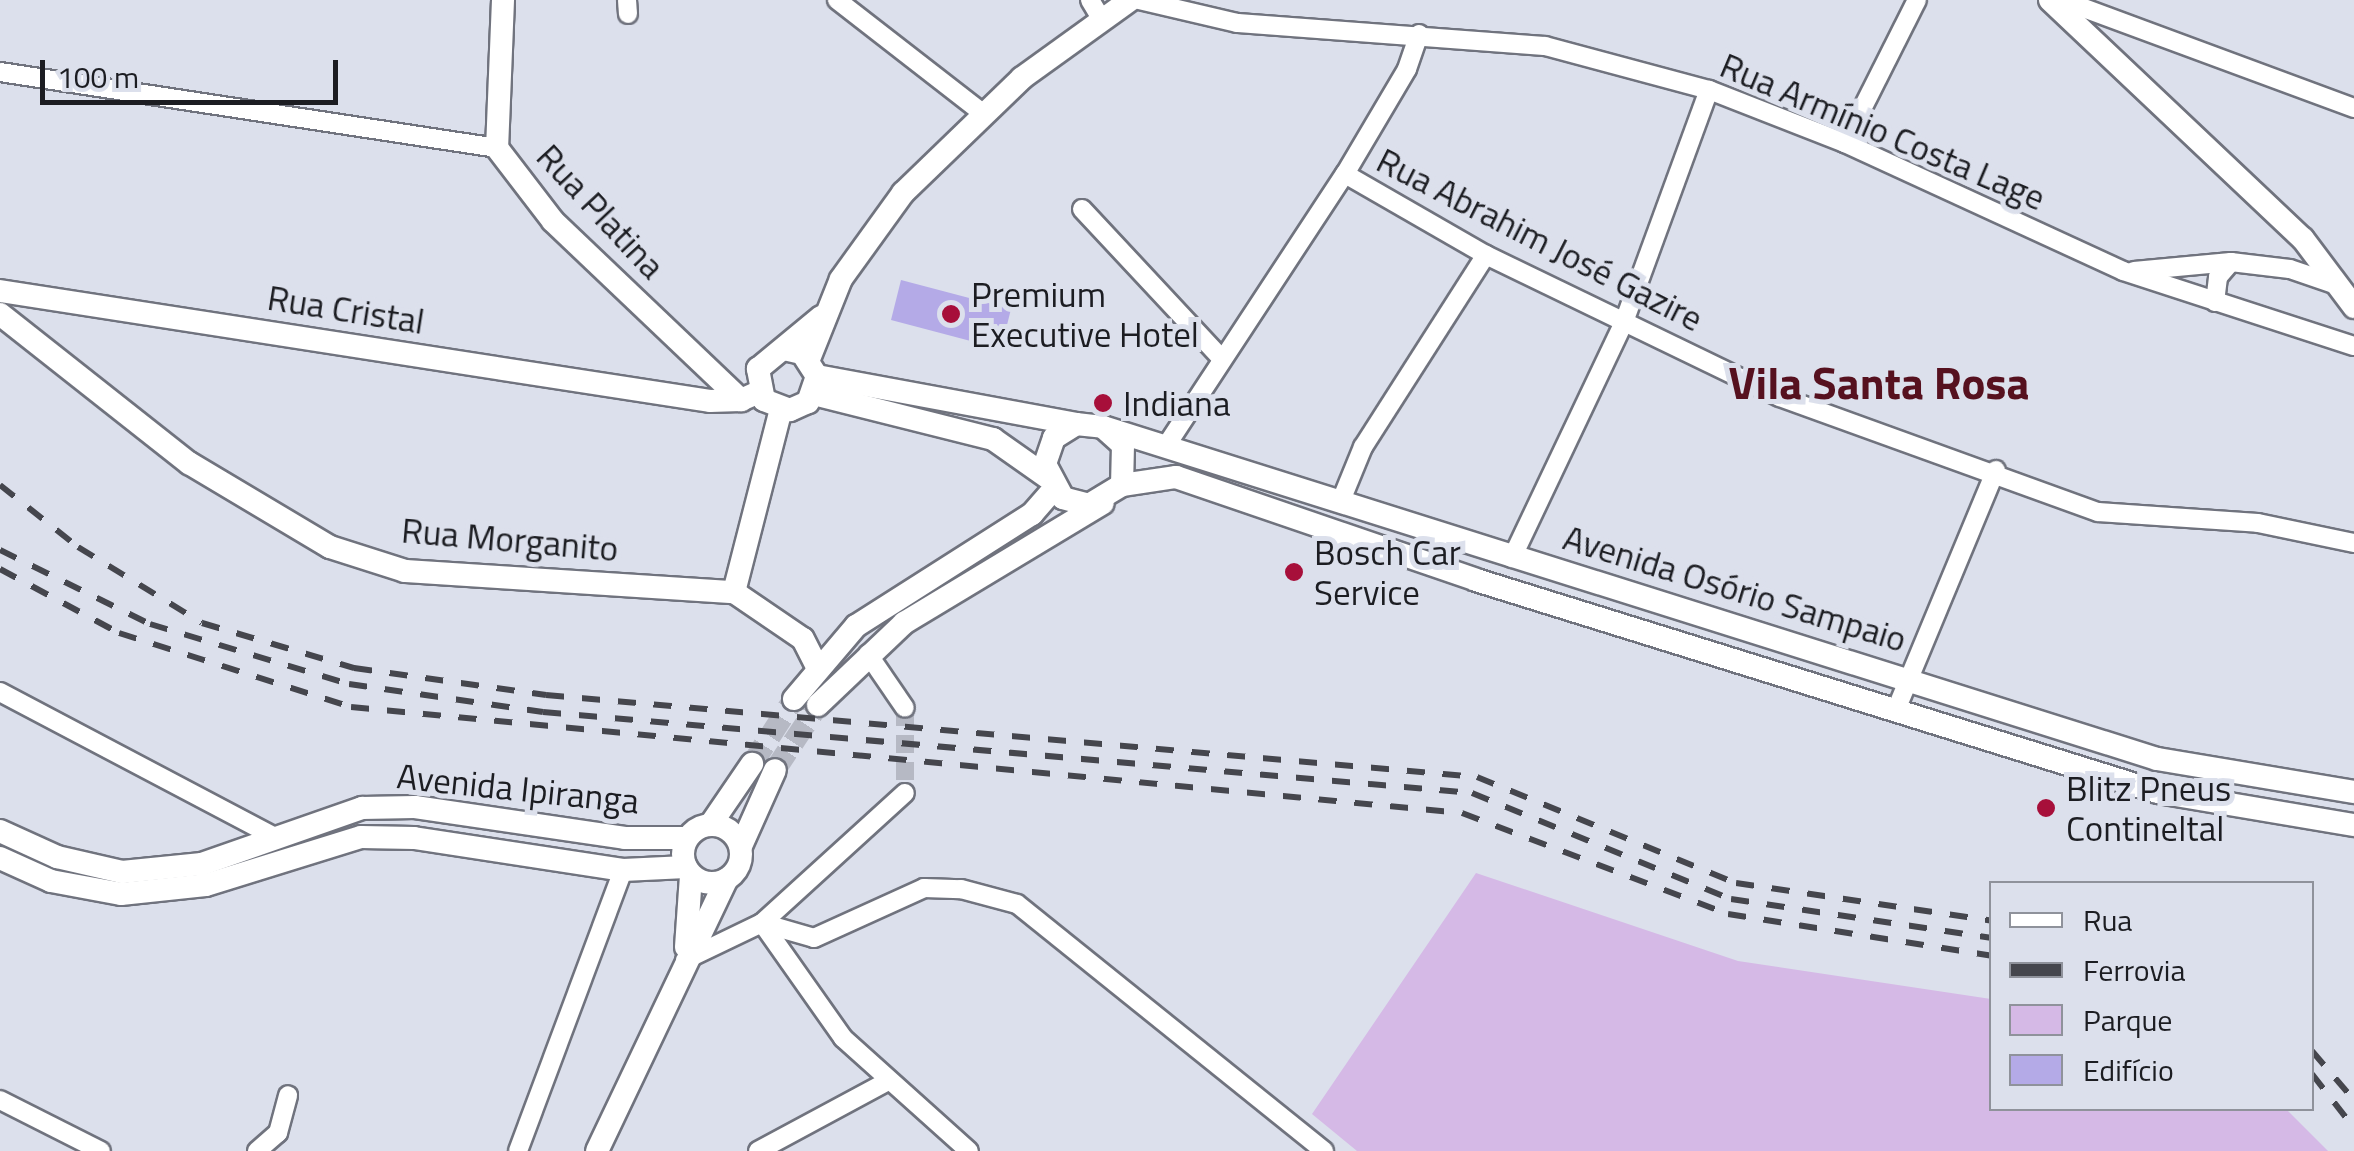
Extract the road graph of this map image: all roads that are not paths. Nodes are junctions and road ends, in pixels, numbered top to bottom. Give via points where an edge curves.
1 (503, 0) edge
2 (836, 0) edge
3 (1130, 0) edge
4 (1139, 0) edge
5 (1917, 0) edge
6 (2050, 0) edge
7 (2062, 0) edge
8 (1096, 9) edge
9 (1419, 34) junction
10 (0, 72) edge
11 (1708, 90) junction
12 (2354, 108) edge
13 (984, 114) junction
14 (1845, 143) junction
15 (496, 148) junction
16 (1344, 174) junction
17 (1082, 208) dead end
18 (2302, 239) junction
19 (1486, 255) junction
20 (2232, 262) junction
21 (2290, 269) junction
22 (2123, 271) junction
23 (2336, 285) junction
24 (0, 292) edge
25 (2215, 302) junction
26 (2354, 307) edge
27 (0, 314) edge
28 (823, 315) junction
29 (1624, 322) junction
30 (2349, 340) edge
31 (784, 349) junction
32 (1220, 357) junction
33 (761, 362) junction
34 (813, 376) junction
35 (718, 380) junction
36 (682, 394) junction
37 (750, 396) junction
38 (781, 409) junction
39 (1076, 424) junction
40 (1103, 426) junction
41 (1168, 443) junction
42 (1996, 470) junction
43 (1050, 483) junction
44 (1118, 490) junction
45 (1340, 503) junction
46 (2354, 543) edge
47 (1512, 558) junction
48 (1476, 580) junction
49 (734, 592) junction
50 (868, 654) junction
51 (818, 668) junction
52 (1907, 676) junction
53 (0, 692) edge
54 (794, 699) tunnel mouth
55 (818, 705) tunnel mouth
56 (905, 708) tunnel mouth
57 (1896, 710) junction
58 (752, 764) tunnel mouth
59 (776, 770) tunnel mouth
60 (2354, 792) edge
61 (905, 793) dead end
62 (712, 824) junction
63 (2354, 824) edge
64 (0, 832) edge
65 (273, 836) junction
66 (655, 838) junction
67 (686, 838) junction
68 (741, 846) junction
69 (0, 858) edge
70 (623, 870) junction
71 (689, 871) junction
72 (727, 880) junction
73 (762, 923) junction
74 (685, 960) junction
75 (888, 1082) junction
76 (288, 1096) dead end
77 (0, 1100) edge
78 (101, 1151) edge
79 (257, 1151) edge
80 (518, 1151) edge
81 (597, 1151) edge
82 (758, 1151) edge
83 (970, 1151) edge
84 (1324, 1151) edge

1 - 15 street, Rua Platina
2 - 13 street
3 - 8 street
4 - 9 street, Rua Armínio Costa Lage via 1237,23
5 - 14 street
6 - 18 street
7 - 12 street
8 - 13 street
9 - 11 street, Rua Armínio Costa Lage via 1545,46
9 - 16 street via 1407,70
10 - 15 street
11 - 14 street, Rua Armínio Costa Lage
11 - 29 street
13 - 28 street via 904,193
14 - 22 street, Rua Armínio Costa Lage
15 - 35 street, Rua Platina via 552,221
16 - 19 street, Rua Abrahim José Gazire
16 - 32 street
17 - 32 street
18 - 21 street
18 - 23 street
19 - 29 street, Rua Abrahim José Gazire
19 - 45 street via 1363,447
20 - 21 street, Rua Armínio Costa Lage
20 - 22 street, Rua Armínio Costa Lage
20 - 25 street via 2218,277
21 - 23 street, Rua Armínio Costa Lage
22 - 25 street, Rua Armínio Costa Lage
23 - 26 street
24 - 36 street, Rua Cristal
25 - 30 street, Rua Armínio Costa Lage
27 - 49 street, Rua Morganito via 189,463 330,547 405,571
28 - 31 street
28 - 34 street
29 - 42 street, Rua Abrahim José Gazire via 1780,397
29 - 47 street
31 - 33 street
31 - 34 street
32 - 41 street
33 - 35 street
33 - 37 street
34 - 38 street via 800,407
34 - 39 street
34 - 43 street via 993,439
35 - 36 street, Rua Cristal
35 - 37 street, Rua Platina
36 - 37 street, Rua Cristal
37 - 38 street
38 - 49 street
39 - 40 street
39 - 43 street via 1054,438
40 - 41 street, Avenida Osório Sampaio
40 - 44 street via 1123,445
41 - 45 street, Avenida Osório Sampaio
42 - 46 street, Rua Abrahim José Gazire via 2098,512 2258,522
42 - 52 street
43 - 44 street via 1076,504
43 - 51 street via 1032,514 856,626
44 - 48 street, Avenida Osório Sampaio via 1176,478
44 - 50 street via 1080,522 904,623
45 - 47 street, Avenida Osório Sampaio
47 - 48 street via 1500,574
47 - 52 street, Avenida Osório Sampaio
48 - 57 street, Avenida Osório Sampaio
49 - 51 street via 803,639
50 - 55 street
50 - 56 street
51 - 54 street
52 - 57 street
52 - 60 street, Avenida Osório Sampaio via 2158,758
53 - 65 street
57 - 63 street, Avenida Osório Sampaio via 2158,792
58 - 62 street
59 - 68 street
61 - 73 street
62 - 67 street
62 - 68 street via 730,830
64 - 65 street, Avenida Ipiranga via 57,857 122,872 202,864
65 - 66 street, Avenida Ipiranga via 362,808 415,807
66 - 67 street, Avenida Ipiranga
66 - 70 street
67 - 71 street
68 - 72 street via 740,865
69 - 70 street, Avenida Ipiranga via 51,881 121,894 206,885 361,838 414,838
70 - 71 street, Avenida Ipiranga
70 - 80 street
71 - 72 street via 709,883
71 - 74 street
72 - 74 street
73 - 74 street
73 - 75 street via 843,1038
73 - 84 street via 814,938 924,888 961,889 1017,904
74 - 81 street
75 - 82 street
75 - 83 street
76 - 79 street via 278,1133
77 - 78 street

